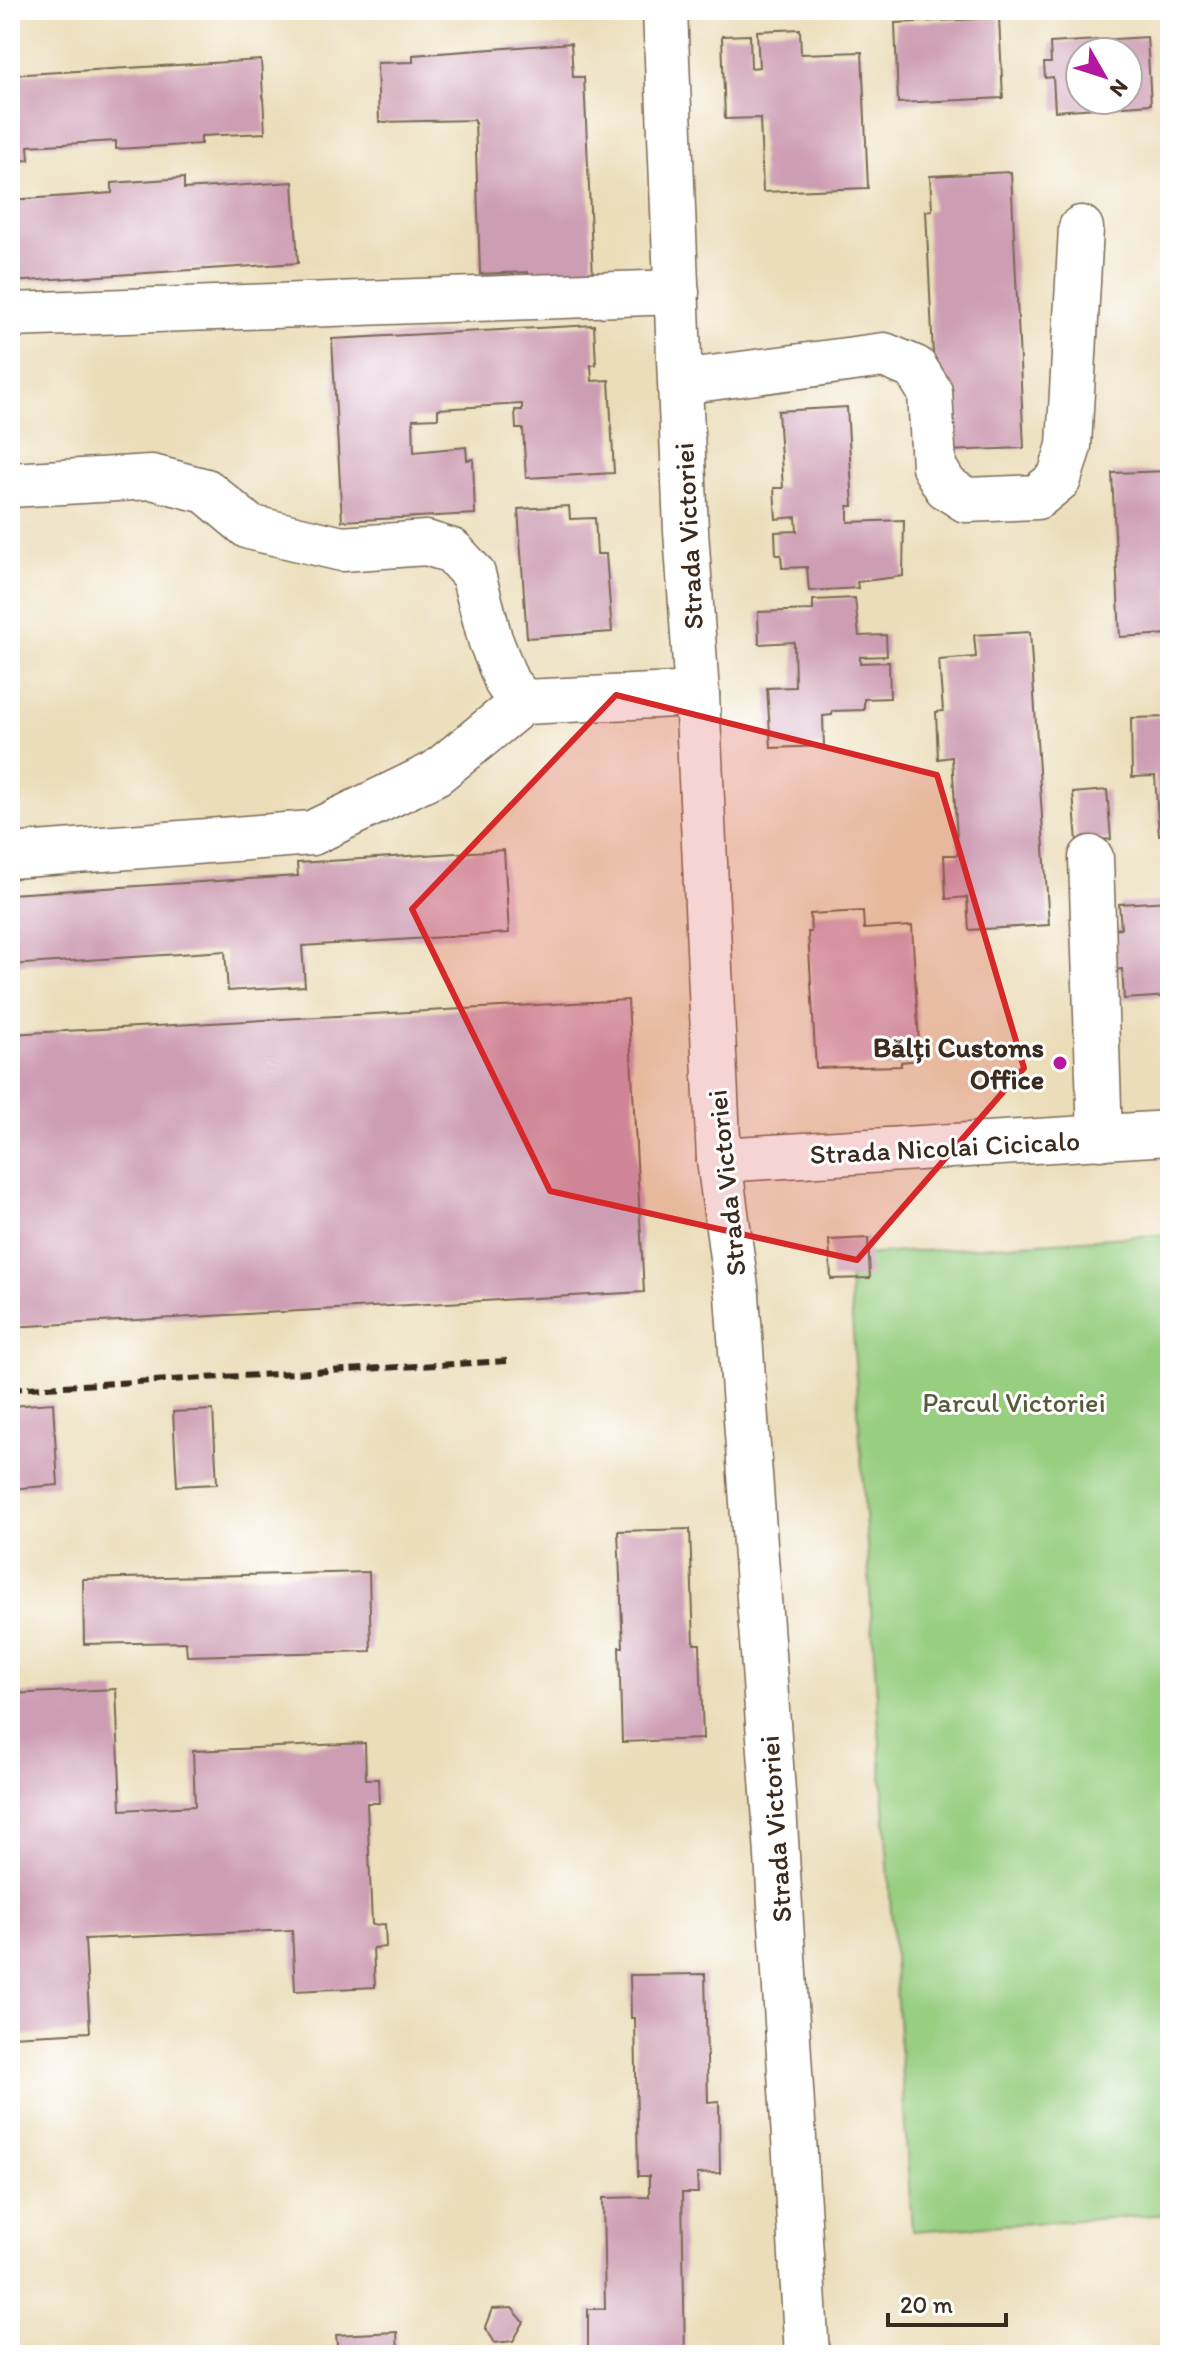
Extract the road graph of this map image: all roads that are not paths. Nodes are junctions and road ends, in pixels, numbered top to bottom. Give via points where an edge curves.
1 (665, 10) edge
2 (1081, 228) dead end
3 (677, 292) junction
4 (10, 315) edge
5 (681, 382) junction
6 (10, 485) edge
7 (697, 694) junction
8 (523, 702) junction
9 (10, 856) edge
10 (1091, 858) dead end
11 (1170, 1133) edge
12 (1100, 1138) junction
13 (719, 1160) junction
14 (807, 2355) edge

1 - 3 street, Strada Victoriei
2 - 5 street via 1069,446 1059,479 1037,497 966,500 946,487 934,467 930,392 915,368 884,355
3 - 4 street
3 - 5 street, Strada Victoriei
5 - 7 street, Strada Victoriei
6 - 8 street via 152,477 206,491 249,527 342,549 426,543 452,551 473,574 507,683
7 - 8 street
7 - 13 street, Strada Victoriei
8 - 9 street via 436,773 312,833
10 - 12 street
11 - 12 street, Strada Nicolai Cicicalo
12 - 13 street, Strada Nicolai Cicicalo
13 - 14 street, Strada Victoriei via 737,1295

